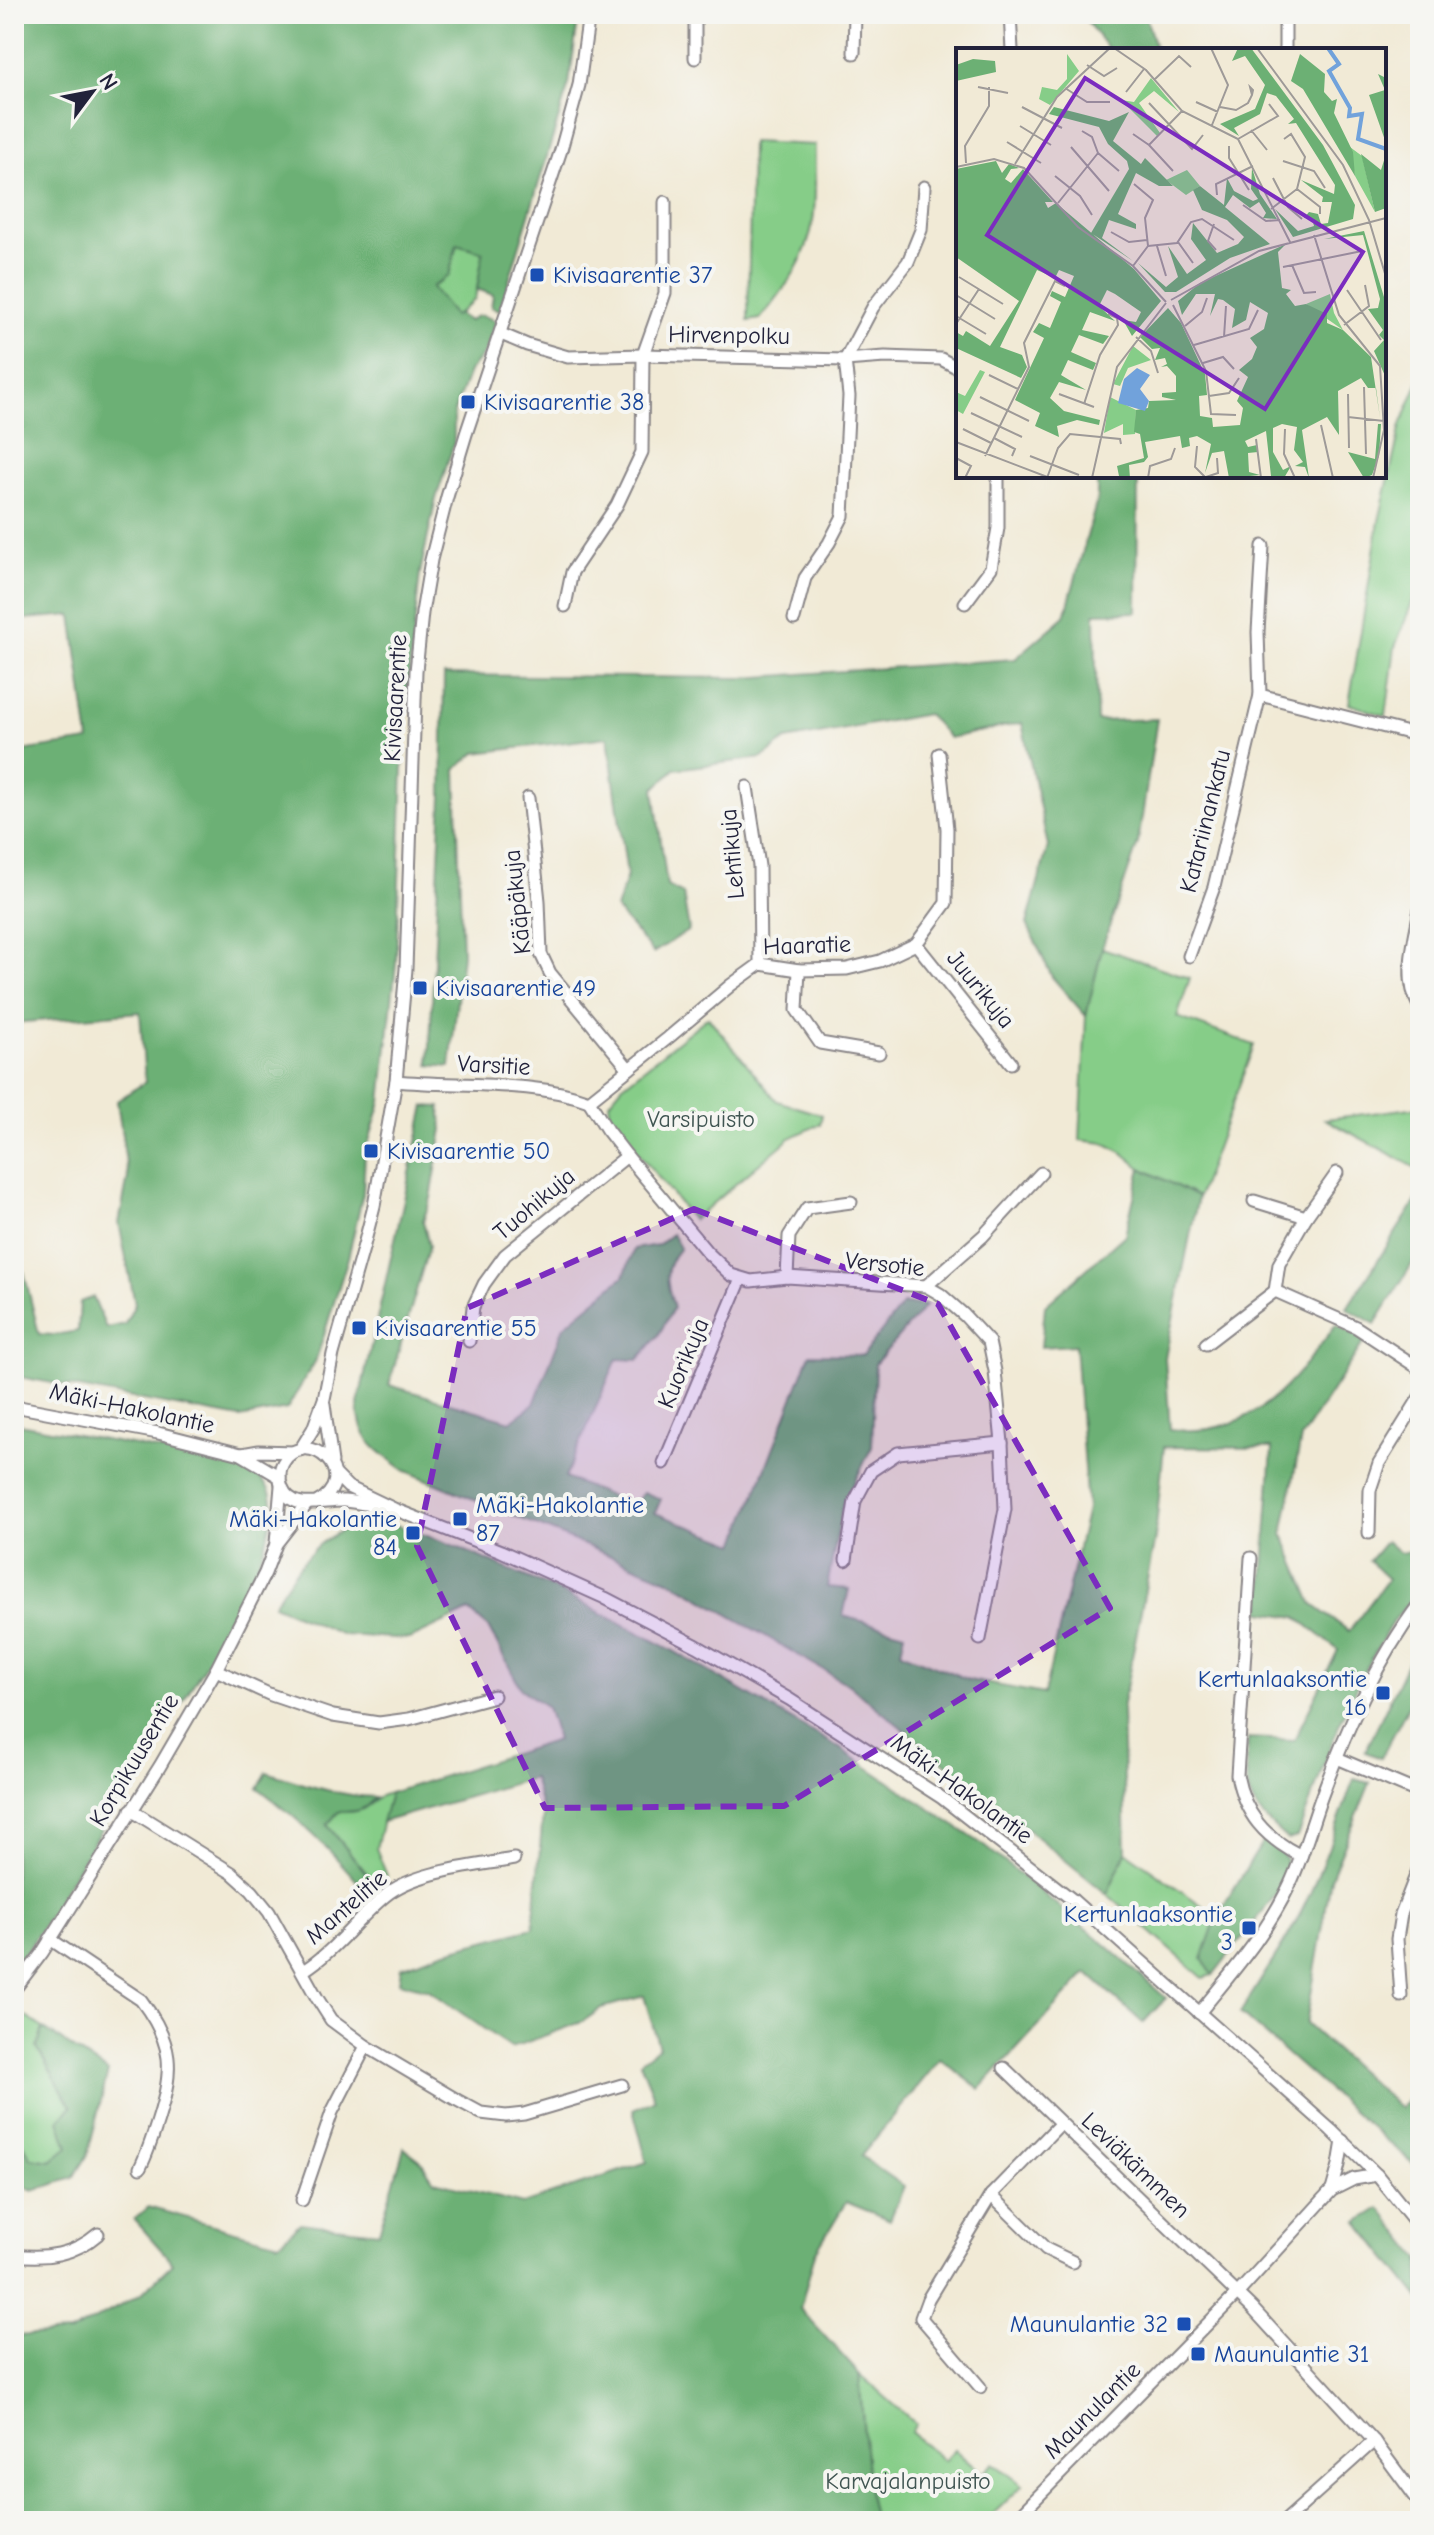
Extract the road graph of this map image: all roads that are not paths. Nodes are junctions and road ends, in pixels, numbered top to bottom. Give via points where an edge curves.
1 (589, 14) edge
2 (695, 14) edge
3 (855, 14) edge
4 (1010, 14) edge
5 (1285, 14) edge
6 (1012, 48) edge
7 (1285, 48) edge
8 (854, 53) dead end
9 (695, 58) dead end
10 (924, 187) dead end
11 (665, 202) dead end
12 (501, 334) junction
13 (643, 355) junction
14 (845, 360) junction
15 (956, 367) edge
16 (998, 478) edge
17 (1263, 546) dead end
18 (965, 603) dead end
19 (565, 606) dead end
20 (794, 619) dead end
21 (1260, 695) junction
22 (1420, 736) edge
23 (939, 754) dead end
24 (747, 787) dead end
25 (528, 798) dead end
26 (1420, 909) edge
27 (916, 944) junction
28 (1189, 956) dead end
29 (760, 964) junction
30 (799, 970) junction
31 (1420, 1007) edge
32 (879, 1053) dead end
33 (1011, 1063) dead end
34 (629, 1069) junction
35 (396, 1081) junction
36 (589, 1101) junction
37 (627, 1156) junction
38 (1041, 1173) dead end
39 (1337, 1173) dead end
40 (1254, 1201) dead end
41 (851, 1202) dead end
42 (1306, 1217) junction
43 (787, 1277) junction
44 (741, 1279) junction
45 (926, 1286) junction
46 (1275, 1291) junction
47 (469, 1341) dead end
48 (1206, 1344) dead end
49 (1420, 1369) edge
50 (1420, 1397) edge
51 (324, 1399) junction
52 (14, 1406) edge
53 (1002, 1443) junction
54 (297, 1451) junction
55 (241, 1454) junction
56 (664, 1463) dead end
57 (334, 1470) junction
58 (280, 1481) junction
59 (311, 1504) junction
60 (394, 1509) junction
61 (1369, 1533) dead end
62 (276, 1544) junction
63 (1251, 1558) dead end
64 (846, 1560) dead end
65 (1420, 1603) edge
66 (980, 1639) dead end
67 (216, 1670) junction
68 (494, 1696) dead end
69 (1337, 1758) junction
70 (1420, 1793) edge
71 (131, 1810) junction
72 (1301, 1856) junction
73 (514, 1859) dead end
74 (1420, 1865) edge
75 (50, 1939) junction
76 (303, 1971) junction
77 (14, 1990) edge
78 (1401, 1996) dead end
79 (1199, 2013) junction
80 (366, 2046) junction
81 (1004, 2068) dead end
82 (622, 2085) dead end
83 (1060, 2124) junction
84 (1343, 2141) junction
85 (140, 2168) dead end
86 (1377, 2175) junction
87 (1332, 2190) junction
88 (991, 2195) junction
89 (302, 2200) dead end
90 (1420, 2228) edge
91 (98, 2234) dead end
92 (14, 2255) edge
93 (1073, 2262) dead end
94 (1238, 2293) junction
95 (980, 2387) dead end
96 (1374, 2441) junction
97 (1420, 2503) edge
98 (1014, 2521) edge
99 (1285, 2521) edge

1 - 12 street, Kivisaarentie via 579,85
2 - 9 street
3 - 8 street
4 - 6 street
5 - 7 street
10 - 14 street via 921,230 908,262 873,307
11 - 13 street via 665,293
12 - 13 street, Hirvenpolku via 568,357
12 - 35 street, Kivisaarentie via 447,497 422,613
13 - 14 street, Hirvenpolku
13 - 19 street via 642,452 617,505 572,572
14 - 15 street, Hirvenpolku via 941,359
14 - 20 street via 849,396 843,516 805,578
16 - 18 street via 991,568
17 - 21 street, Katariinankatu
21 - 22 street
21 - 28 street, Katariinankatu via 1214,887
23 - 27 street, Haaratie via 947,829 946,903
24 - 29 street, Lehtikuja via 759,866
25 - 34 street, Kääpäkuja via 541,954 550,973
26 - 31 street via 1411,973 1411,991
27 - 30 street, Haaratie via 847,969
27 - 33 street, Juurikuja
29 - 30 street, Haaratie
29 - 34 street, Haaratie
30 - 32 street via 797,1010 820,1043
34 - 36 street, Haaratie
35 - 36 street, Varsitie via 544,1089
35 - 51 street, Kivisaarentie via 374,1206
36 - 37 street
37 - 44 street via 707,1252
37 - 47 street, Tuohikuja via 505,1255 473,1307
38 - 45 street via 983,1236
39 - 42 street
40 - 42 street
41 - 43 street via 807,1208 789,1236
42 - 46 street via 1279,1264
43 - 44 street, Versotie
43 - 45 street, Versotie
44 - 56 street, Kuorikuja
45 - 53 street, Versotie via 989,1342
46 - 48 street
46 - 49 street via 1356,1327
50 - 61 street via 1379,1463 1370,1490
51 - 54 street, Kivisaarentie via 313,1429
51 - 57 street, Kivisaarentie
52 - 55 street, Mäki-Hakolantie
53 - 64 street via 898,1453 871,1471 855,1501
53 - 66 street, Versotie via 1005,1509
54 - 55 street, Mäki-Hakolantie
54 - 57 street via 323,1454
54 - 58 street via 283,1463
55 - 58 street, Mäki-Hakolantie
57 - 59 street via 330,1492
57 - 60 street, Mäki-Hakolantie via 348,1487
58 - 59 street via 291,1499
58 - 62 street, Korpikuusentie
59 - 60 street, Mäki-Hakolantie via 347,1501
59 - 62 street, Korpikuusentie
60 - 79 street, Mäki-Hakolantie via 605,1598 787,1698 891,1764 1010,1850
62 - 67 street, Korpikuusentie
63 - 72 street via 1237,1775 1252,1816
65 - 69 street via 1364,1695
67 - 68 street via 321,1712 379,1723
67 - 71 street, Korpikuusentie
69 - 70 street
69 - 72 street
71 - 75 street, Korpikuusentie
71 - 76 street via 252,1891
72 - 79 street via 1270,1921
73 - 76 street, Mantelitie via 404,1884
74 - 78 street via 1397,1939
75 - 77 street, Korpikuusentie
75 - 85 street via 141,2000 167,2047 170,2075
76 - 80 street via 331,2020
79 - 84 street, Mäki-Hakolantie
80 - 82 street via 481,2113 524,2114
80 - 89 street via 332,2112
81 - 83 street, Leviäkämmen
83 - 88 street
83 - 94 street, Leviäkämmen
84 - 86 street, Mäki-Hakolantie
84 - 87 street, Maunulantie
86 - 87 street, Maunulantie
86 - 90 street, Mäki-Hakolantie
87 - 94 street, Maunulantie
88 - 93 street via 1046,2249
88 - 95 street via 921,2318
91 - 92 street via 58,2255
94 - 96 street, Leviäkämmen
94 - 98 street, Maunulantie
96 - 97 street, Leviäkämmen
96 - 99 street

